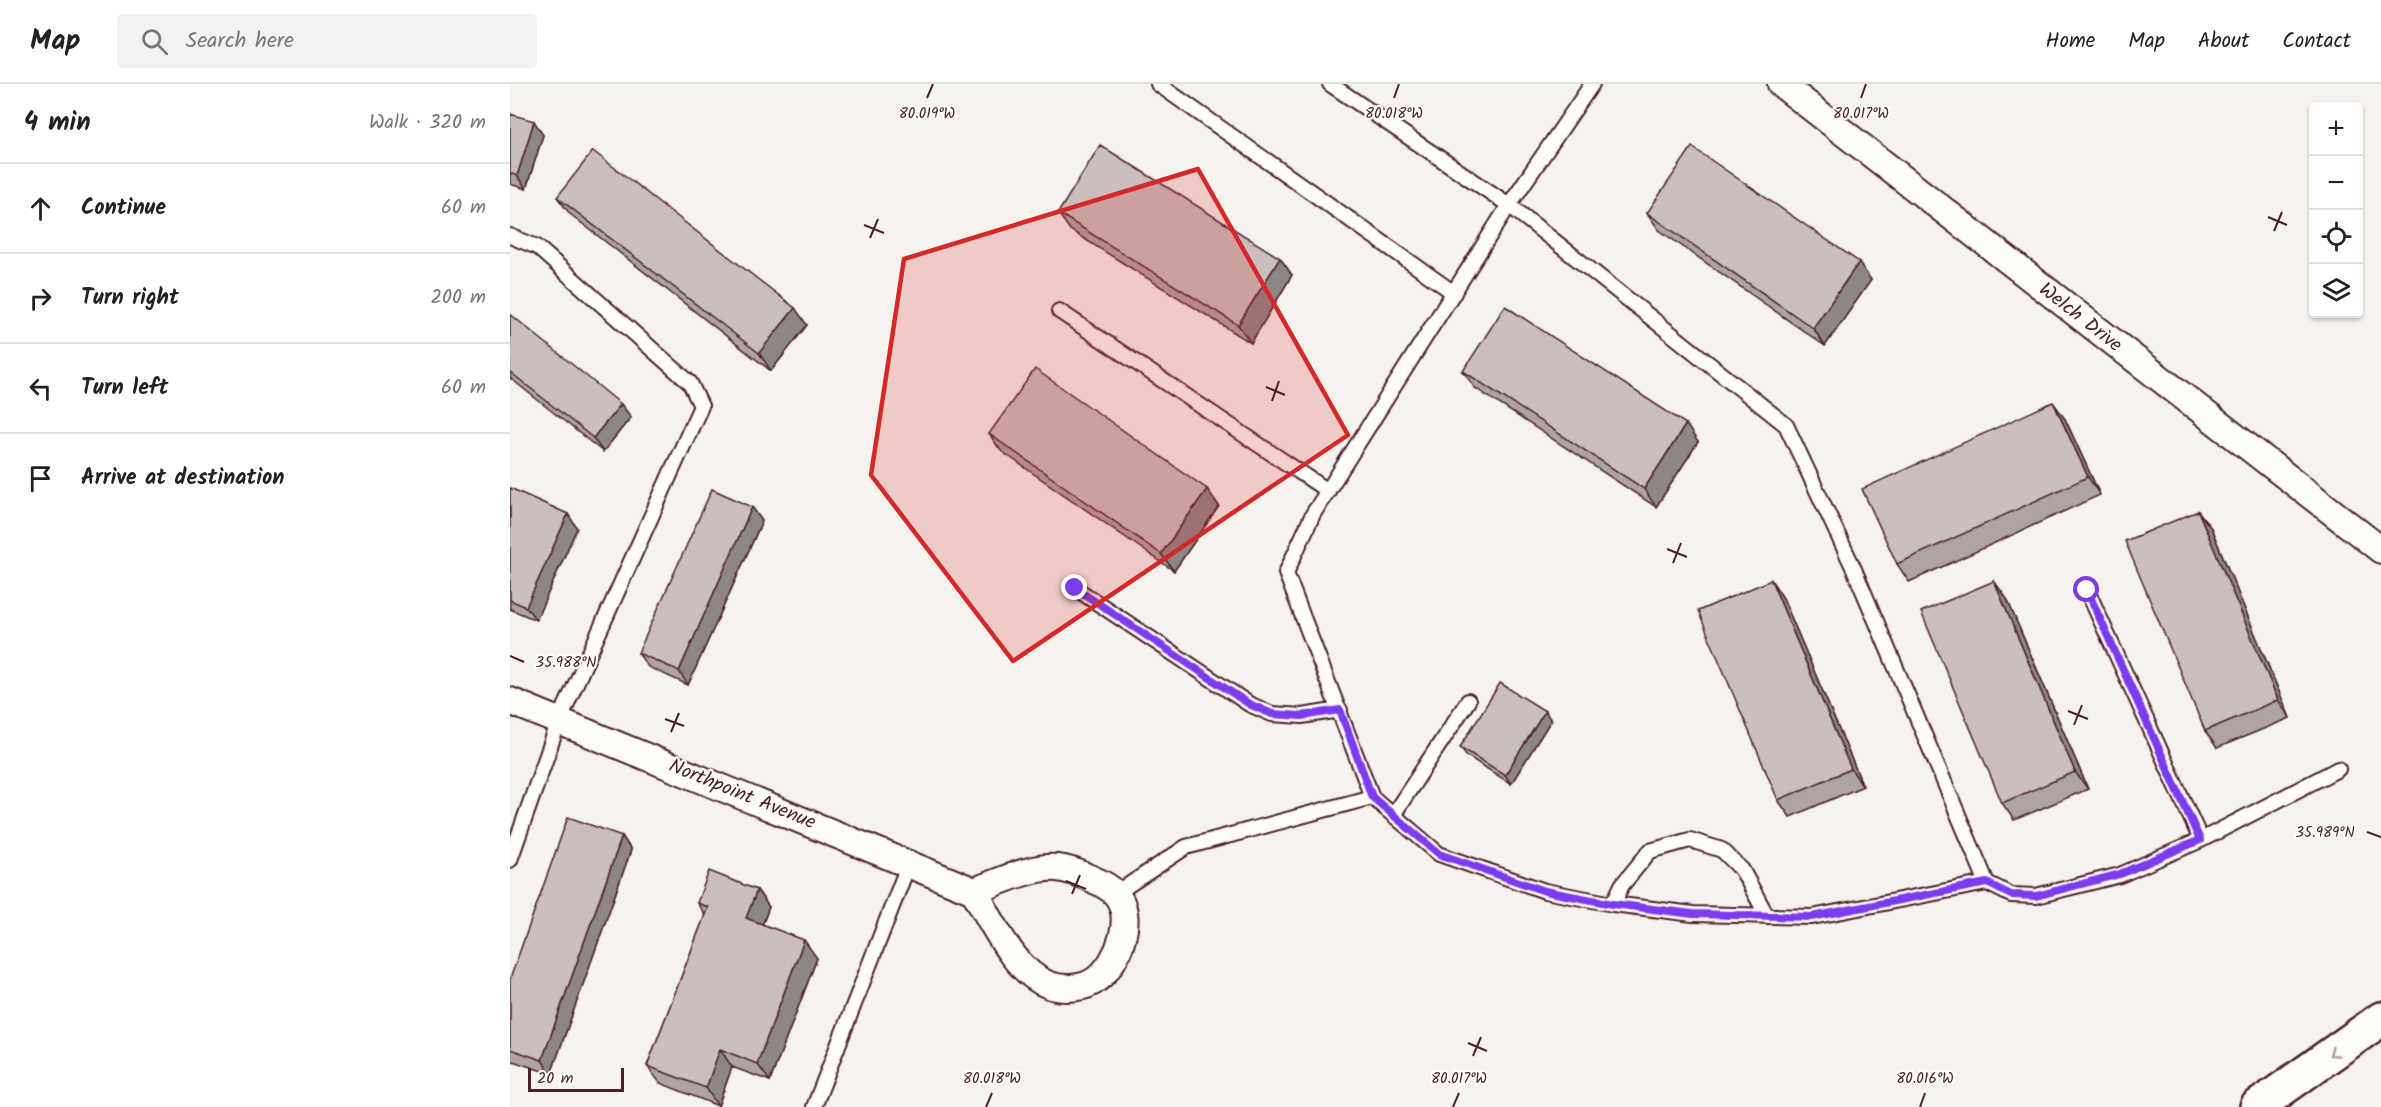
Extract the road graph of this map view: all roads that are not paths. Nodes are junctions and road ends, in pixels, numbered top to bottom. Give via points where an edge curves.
1 (1158, 84) edge
2 (1330, 84) edge
3 (1592, 84) edge
4 (1781, 84) edge
5 (1509, 205) junction
6 (510, 236) edge
7 (1454, 293) junction
8 (1059, 311) dead end
9 (1328, 491) junction
10 (2381, 550) edge
11 (1075, 588) dead end
12 (2087, 590) dead end
13 (510, 701) edge
14 (1468, 701) dead end
15 (1340, 710) junction
16 (559, 721) junction
17 (2338, 769) dead end
18 (1372, 797) junction
19 (1393, 815) junction
20 (2200, 840) junction
21 (510, 860) edge
22 (909, 863) junction
23 (1987, 883) junction
24 (974, 891) junction
25 (1115, 894) junction
26 (1613, 904) junction
27 (1767, 916) junction
28 (2381, 1019) edge
29 (814, 1107) edge
30 (2257, 1107) edge

1 - 7 lane
2 - 5 lane
3 - 5 lane
4 - 10 street, Welch Drive
5 - 7 lane
5 - 23 lane via 1786,425 1854,569
6 - 16 lane via 537,248 690,383 701,406
7 - 9 lane
8 - 9 lane
9 - 15 lane via 1286,573
11 - 15 lane via 1249,704 1272,714 1302,716
12 - 20 lane
13 - 16 street, Northpoint Avenue
14 - 19 lane
15 - 18 lane
16 - 21 lane
16 - 22 street, Northpoint Avenue
17 - 20 lane
18 - 19 lane
18 - 25 lane via 1186,847
19 - 26 lane via 1439,854 1545,891
20 - 23 lane via 2120,874 2036,896 2011,895
22 - 24 street, Northpoint Avenue
22 - 29 lane
23 - 27 lane via 1812,917
24 - 25 street via 1033,871 1057,868 1098,881
24 - 25 street via 1009,951 1028,972 1048,985 1065,988 1096,980 1109,967 1123,931 1124,912
26 - 27 lane via 1693,914
26 - 27 lane via 1622,885 1650,851 1690,840 1722,850 1742,870
28 -> 30 main road

